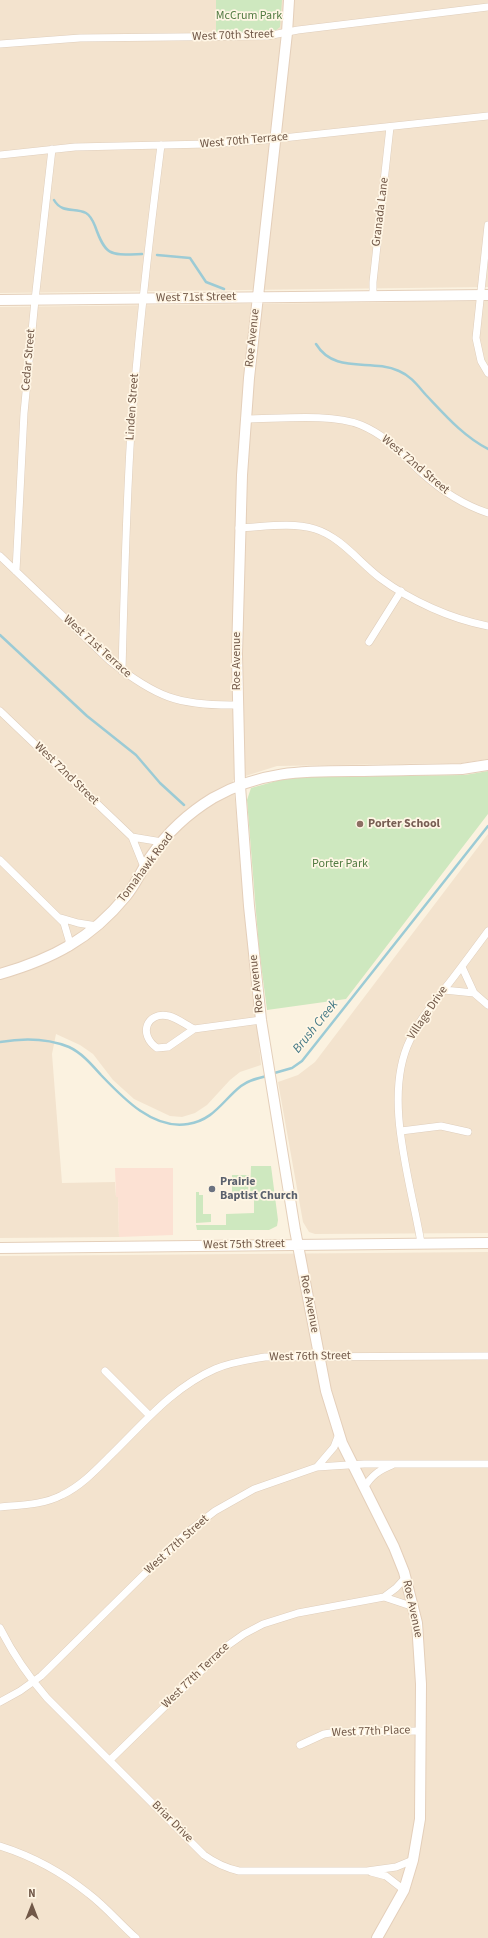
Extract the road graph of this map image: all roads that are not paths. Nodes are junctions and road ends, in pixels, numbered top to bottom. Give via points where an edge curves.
1 (289, 0) edge
2 (488, 7) edge
3 (286, 33) junction
4 (0, 44) edge
5 (488, 116) edge
6 (390, 127) junction
7 (275, 139) junction
8 (161, 145) junction
9 (52, 149) junction
10 (0, 155) edge
11 (488, 225) edge
12 (484, 295) edge
13 (373, 297) junction
14 (258, 298) junction
15 (144, 299) junction
16 (0, 300) edge
17 (35, 300) junction
18 (488, 373) edge
19 (246, 419) junction
20 (488, 513) edge
21 (239, 528) junction
22 (0, 556) edge
23 (16, 571) junction
24 (401, 591) junction
25 (488, 626) edge
26 (370, 642) dead end
27 (122, 671) junction
28 (237, 705) junction
29 (0, 711) edge
30 (488, 765) edge
31 (240, 786) junction
32 (132, 837) junction
33 (162, 842) junction
34 (0, 860) edge
35 (144, 867) junction
36 (59, 917) junction
37 (97, 926) junction
38 (488, 931) edge
39 (69, 947) junction
40 (462, 967) junction
41 (0, 974) edge
42 (444, 990) junction
43 (474, 993) junction
44 (488, 1005) edge
45 (261, 1020) junction
46 (194, 1029) junction
47 (401, 1131) junction
48 (468, 1132) dead end
49 (421, 1243) junction
50 (488, 1243) edge
51 (297, 1244) junction
52 (0, 1248) edge
53 (319, 1356) junction
54 (488, 1356) edge
55 (105, 1371) dead end
56 (150, 1416) junction
57 (339, 1434) junction
58 (396, 1464) junction
59 (488, 1464) edge
60 (352, 1465) junction
61 (317, 1468) junction
62 (364, 1488) junction
63 (0, 1506) edge
64 (406, 1577) junction
65 (384, 1597) junction
66 (414, 1607) junction
67 (0, 1628) edge
68 (33, 1682) junction
69 (0, 1702) edge
70 (421, 1731) junction
71 (300, 1745) dead end
72 (110, 1760) junction
73 (0, 1846) edge
74 (413, 1860) junction
75 (367, 1871) junction
76 (404, 1890) junction
77 (136, 1938) edge
78 (377, 1938) edge

1 - 3 main road, Roe Avenue
2 - 3 street, West 70th Street
3 - 4 street, West 70th Street via 267,36 80,38
3 - 7 main road, Roe Avenue
5 - 6 street, West 70th Terrace
6 - 7 street, West 70th Terrace
6 - 13 street, Granada Lane
7 - 8 street, West 70th Terrace
7 - 14 main road, Roe Avenue
8 - 9 street, West 70th Terrace
8 - 15 street, Linden Street
9 - 10 street, West 70th Terrace
9 - 17 street, Cedar Street
11 - 12 street
12 - 13 main road, West 71st Street
12 - 18 street via 476,338 480,356
13 - 14 main road, West 71st Street
14 - 15 main road, West 71st Street
14 - 19 main road, Roe Avenue
15 - 17 main road, West 71st Street
15 - 27 street, Linden Street via 131,432 125,534
16 - 17 main road, West 71st Street
17 - 23 street, Cedar Street via 24,413
19 - 20 street, West 72nd Street via 328,419 360,425 396,446 439,487 458,500
19 - 21 main road, Roe Avenue
21 - 24 street via 295,526 325,533
21 - 28 main road, Roe Avenue
22 - 23 street, West 71st Terrace
23 - 27 street, West 71st Terrace
24 - 25 street via 451,615
24 - 26 street
27 - 28 street, West 71st Terrace via 152,691 177,700 204,705
28 - 31 main road, Roe Avenue
29 - 32 street, West 72nd Street
30 - 31 main road, Tomahawk Road via 454,769 290,772
31 - 33 main road, Tomahawk Road via 213,798 199,808
31 - 45 main road, Roe Avenue
32 - 33 street
32 - 35 street, West 72nd Street
33 - 35 main road, Tomahawk Road
34 - 36 street
35 - 37 main road, Tomahawk Road via 126,896
36 - 37 street
36 - 39 street via 68,933
37 - 39 main road, Tomahawk Road
38 - 40 street, Village Drive
39 - 41 main road, Tomahawk Road via 40,962
40 - 42 street, Village Drive
40 - 43 street
42 - 43 street
42 - 47 street, Village Drive via 420,1020 404,1054 397,1102
43 - 44 street
45 - 46 street
45 - 51 main road, Roe Avenue
46 - 46 street via 168,1047 157,1048 149,1043 146,1035 147,1026 152,1019 161,1016 170,1016
47 - 48 street via 440,1126
47 - 49 street, Village Drive
49 - 50 main road, West 75th Street
49 - 51 main road, West 75th Street
51 - 52 main road, West 75th Street
51 - 53 main road, Roe Avenue
53 - 54 street, West 76th Street
53 - 56 street, West 76th Street via 265,1357 216,1368 190,1382
53 - 57 main road, Roe Avenue via 326,1392
55 - 56 street
56 - 63 street, West 76th Street via 87,1478 71,1490 42,1502
57 - 60 main road, Roe Avenue
57 - 61 street via 334,1447
58 - 59 street, West 77th Street
58 - 60 street, West 77th Street
58 - 62 street via 370,1478
60 - 61 street, West 77th Street
60 - 62 main road, Roe Avenue
61 - 68 street, West 77th Street via 254,1489 199,1522
62 - 64 main road, Roe Avenue
64 - 65 street
64 - 66 main road, Roe Avenue
65 - 66 street, West 77th Terrace
65 - 72 street, West 77th Terrace via 298,1613 263,1624 244,1634 212,1659
66 - 70 main road, Roe Avenue via 420,1648
67 - 68 street, Briar Drive via 10,1649
68 - 69 street, West 77th Street
68 - 72 street, Briar Drive
70 - 71 street, West 77th Place via 337,1732 324,1734
70 - 74 main road, Roe Avenue via 420,1819
72 - 75 street, Briar Drive via 204,1855 226,1868 239,1871
73 - 77 street via 32,1858 65,1876 88,1893
74 - 75 street, Briar Drive via 396,1867
74 - 76 main road, Roe Avenue
75 - 76 street via 386,1876
76 - 78 main road, Roe Avenue

